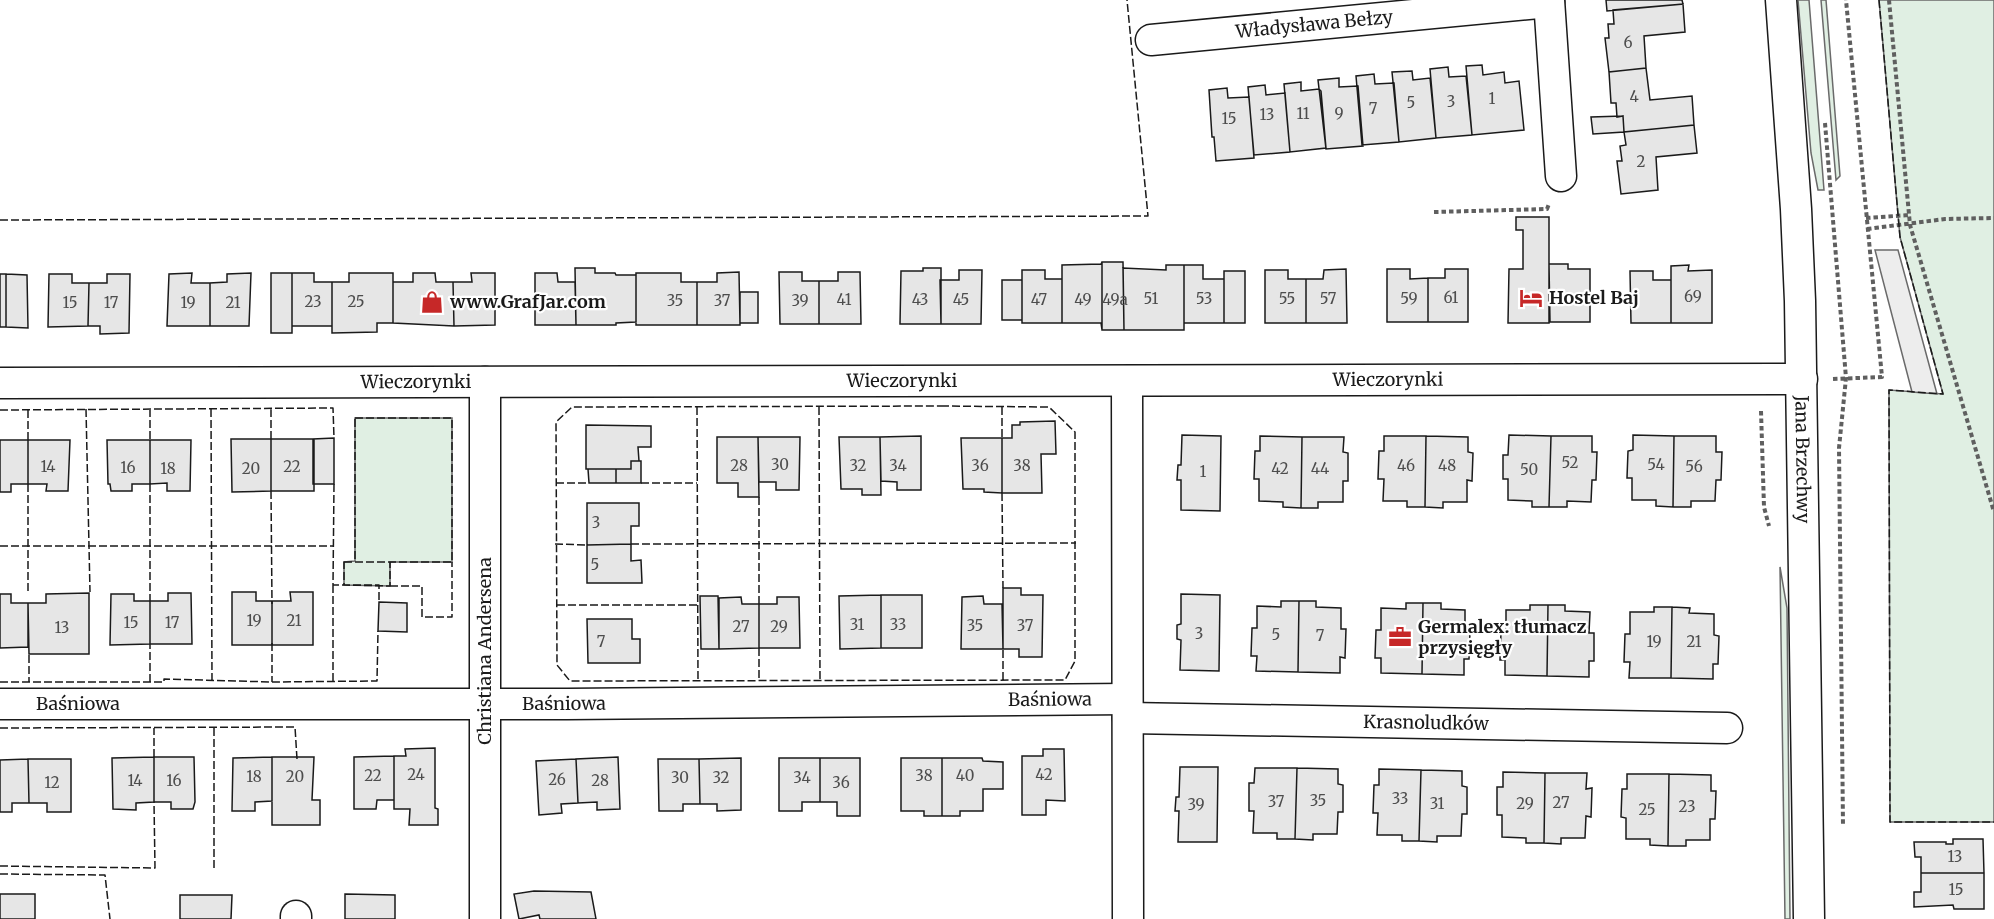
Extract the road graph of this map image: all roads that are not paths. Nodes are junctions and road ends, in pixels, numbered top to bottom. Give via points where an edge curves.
1 (1781, 0) edge
2 (1549, 1) edge
3 (1150, 40) dead end
4 (1561, 176) road end
5 (1802, 379) junction
6 (1127, 381) junction
7 (485, 382) junction
8 (0, 383) edge
9 (0, 704) edge
10 (485, 704) junction
11 (1127, 709) junction
12 (1727, 728) dead end
13 (485, 919) edge
14 (1128, 919) edge
15 (1809, 919) edge

1 - 5 street, Jana Brzechwy via 1796,209
2 - 3 street, Władysława Bełzy
2 - 4 street
5 - 6 street, Wieczorynki
5 - 15 street, Jana Brzechwy
6 - 7 street, Wieczorynki
6 - 11 street
7 - 8 street, Wieczorynki
7 - 10 street, Christiana Andersena
9 - 10 street, Baśniowa
10 - 11 street, Baśniowa
10 - 13 street, Christiana Andersena
11 - 12 street, Krasnoludków
11 - 14 street

